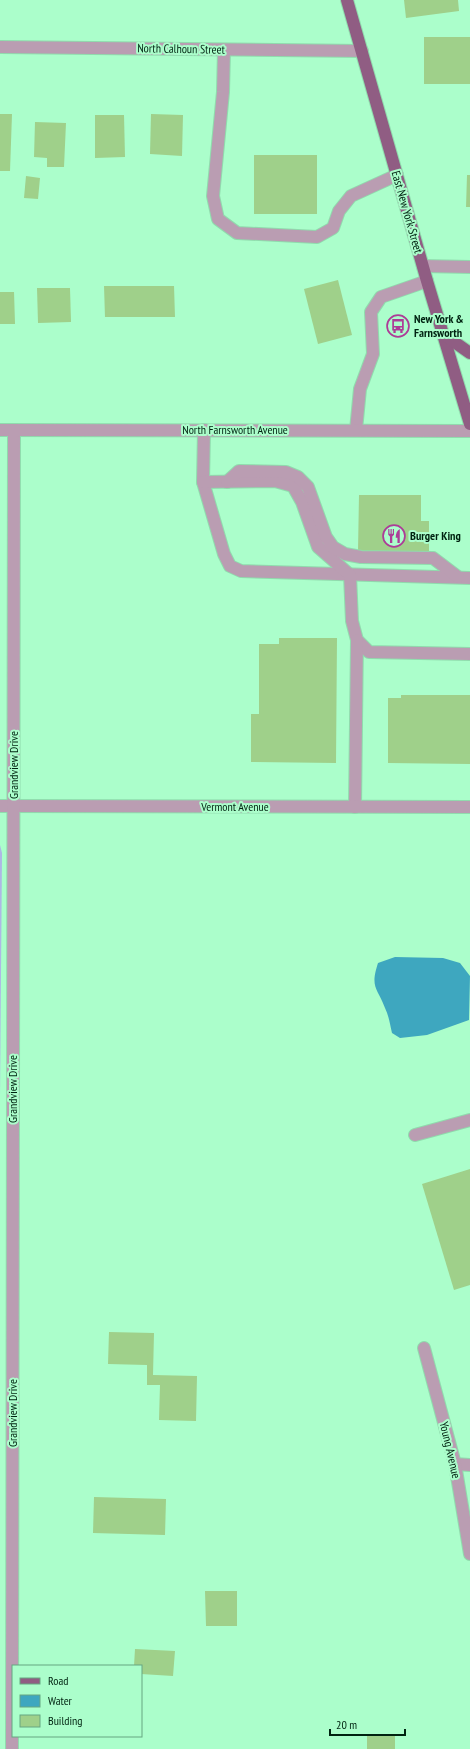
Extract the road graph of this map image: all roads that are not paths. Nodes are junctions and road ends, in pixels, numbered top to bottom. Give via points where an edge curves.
1 (347, 0) edge
2 (0, 47) edge
3 (224, 50) junction
4 (362, 51) junction
5 (397, 175) junction
6 (423, 266) junction
7 (470, 267) edge
8 (427, 281) junction
9 (443, 334) junction
10 (470, 353) edge
11 (470, 424) edge
12 (0, 430) edge
13 (14, 430) junction
14 (204, 430) junction
15 (356, 430) junction
16 (470, 431) edge
17 (203, 482) junction
18 (227, 482) junction
19 (350, 575) junction
20 (464, 578) edge
21 (357, 640) junction
22 (470, 654) edge
23 (0, 806) edge
24 (14, 806) junction
25 (355, 807) junction
26 (470, 807) edge
27 (470, 1120) edge
28 (415, 1135) dead end
29 (424, 1348) dead end
30 (454, 1464) junction
31 (470, 1465) edge
32 (470, 1554) edge
33 (12, 1665) edge
34 (12, 1737) edge
35 (12, 1749) edge

1 - 4 main road, East New York Street
2 - 3 street, North Calhoun Street
3 - 4 street, North Calhoun Street
3 - 5 street via 214,196 218,219 237,233 317,237 333,228 339,211 351,196
4 - 5 main road, East New York Street
5 - 6 main road, East New York Street
6 - 7 street
6 - 8 main road, East New York Street
8 - 9 main road, East New York Street
8 - 15 street via 381,297 371,312 373,354 360,389
9 - 10 main road
9 - 11 main road, East New York Street
12 - 13 street, North Farnsworth Avenue
13 - 14 street, North Farnsworth Avenue
13 - 24 street, Grandview Drive
14 - 15 street, North Farnsworth Avenue
14 - 17 street
15 - 16 street, North Farnsworth Avenue
17 - 18 street
17 - 19 street via 224,554 230,566 241,571
18 - 19 street via 275,481 293,486 302,502 318,547
18 - 20 street via 239,471 292,474 308,487 326,537 333,547 345,554 361,557 433,558
19 - 20 street
19 - 21 street via 352,622
21 - 22 street via 370,652
21 - 25 street
23 - 24 street, Vermont Avenue
24 - 25 street, Vermont Avenue
24 - 33 street, Grandview Drive
25 - 26 street, Vermont Avenue
27 - 28 street
29 - 30 street, Young Avenue
30 - 31 street
30 - 32 street, Young Avenue
34 - 35 street, Grandview Drive

